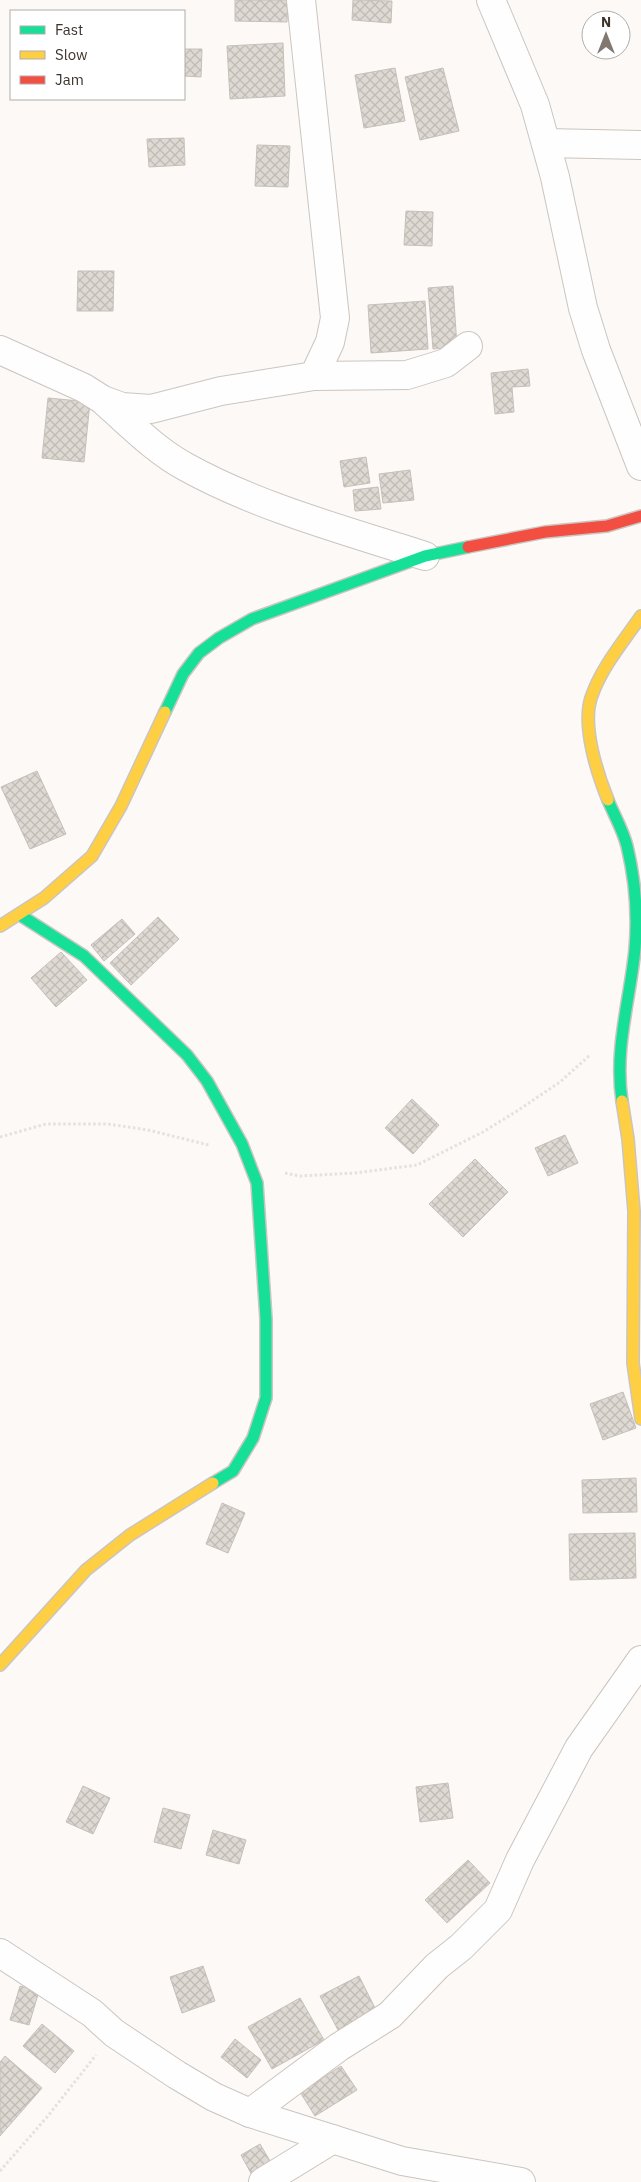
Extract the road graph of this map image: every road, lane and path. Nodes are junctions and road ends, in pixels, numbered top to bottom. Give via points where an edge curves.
1 (301, 0) edge
2 (491, 0) edge
3 (546, 143) junction
4 (641, 145) edge
5 (468, 346) dead end
6 (0, 350) edge
7 (314, 376) junction
8 (103, 400) junction
9 (641, 466) edge
10 (641, 516) edge
11 (425, 556) junction
12 (641, 616) edge
13 (20, 915) junction
14 (0, 926) edge
15 (622, 1026) junction
16 (0, 1137) edge
17 (249, 1160) junction
18 (641, 1419) edge
19 (641, 1660) edge
20 (0, 1665) edge
21 (0, 1953) edge
22 (114, 2033) junction
23 (250, 2113) junction
24 (333, 2139) junction
25 (0, 2171) edge
26 (263, 2182) edge
27 (521, 2182) edge

1 - 7 street via 335,318 330,342
2 - 3 street via 535,105
3 - 4 street
3 - 9 street via 588,325
5 - 7 street via 446,363 408,375
6 - 8 street
7 - 8 street via 221,390 151,409 122,407
8 - 11 street via 185,467 250,497
10 - 11 street via 607,526 545,532
11 - 13 street via 252,619 199,653 183,674 121,806 92,856
12 - 15 street via 603,670 590,700 589,738 600,780 627,845 636,902 635,949
13 - 14 street
13 - 17 street via 84,956 187,1055 207,1081
15 - 17 path via 560,1082 476,1136 417,1165 300,1176 274,1171
15 - 18 street via 619,1083 634,1211 633,1363
16 - 17 path via 46,1124 108,1124 196,1140
17 - 20 street via 258,1183 266,1319 266,1398 253,1438 233,1471 130,1535 86,1570
19 - 23 street via 579,1748 520,1860 498,1910 390,2015 339,2047
21 - 22 street via 92,2013
22 - 23 street via 214,2098
22 - 25 path
23 - 24 street
24 - 26 street
24 - 27 street via 402,2161

